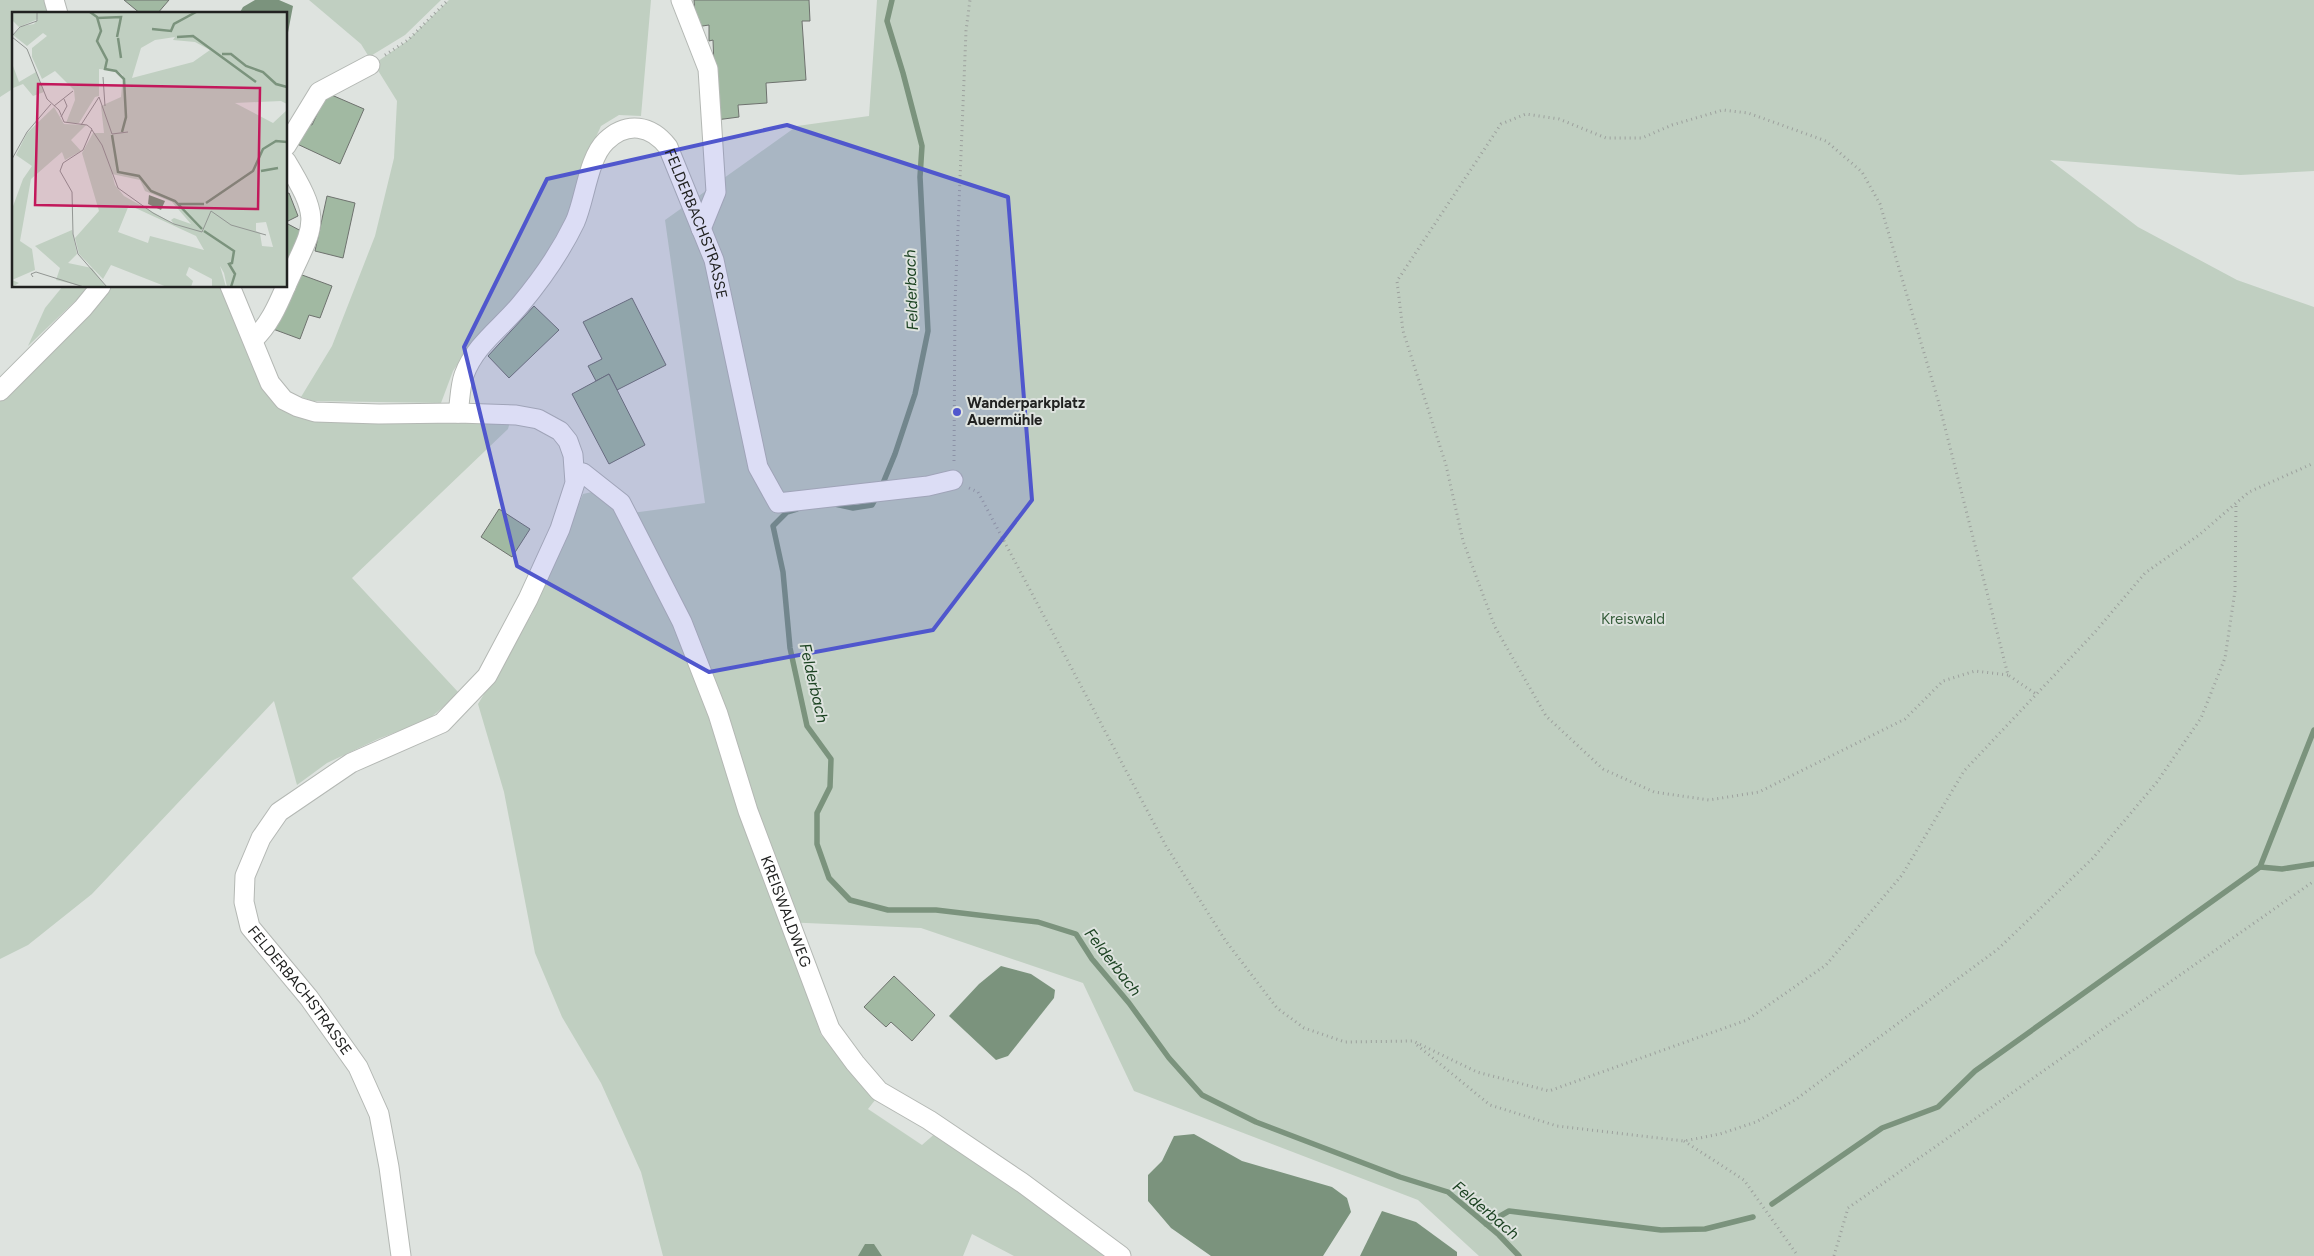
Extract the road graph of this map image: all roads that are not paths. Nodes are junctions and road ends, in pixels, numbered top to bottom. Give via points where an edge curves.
1 (681, 0) edge
2 (370, 64) road end
3 (288, 143) edge
4 (288, 164) edge
5 (701, 229) junction
6 (288, 281) edge
7 (99, 288) edge
8 (231, 288) edge
9 (285, 288) edge
10 (253, 340) junction
11 (0, 391) edge
12 (458, 413) junction
13 (575, 472) junction
14 (954, 480) road end
15 (401, 1256) edge
16 (1122, 1256) edge

1 - 5 street via 709,79 716,192
2 - 3 street via 319,92
4 - 6 street via 311,209 312,227
5 - 12 street, FELDERBACHSTRASSE via 671,154 659,135 644,128 625,128 605,142 590,170 575,221 553,258 520,305 481,344 464,375
5 - 14 street, FELDERBACHSTRASSE via 714,260 758,467 778,503 928,486
7 - 11 street
8 - 10 street, FELDERBACHSTRASSE
9 - 10 street via 274,314
10 - 12 street, FELDERBACHSTRASSE via 273,389 298,407 330,413
12 - 13 street, FELDERBACHSTRASSE via 516,415 550,425 568,441
13 - 15 street, FELDERBACHSTRASSE via 575,483 560,529 487,676 442,723 352,763 279,812 261,838 245,876 244,902 250,927 309,998 358,1067 378,1114
13 - 16 street, KREISWALDWEG via 583,473 621,503 682,622 718,714 748,811 830,1029 880,1091 1021,1182

